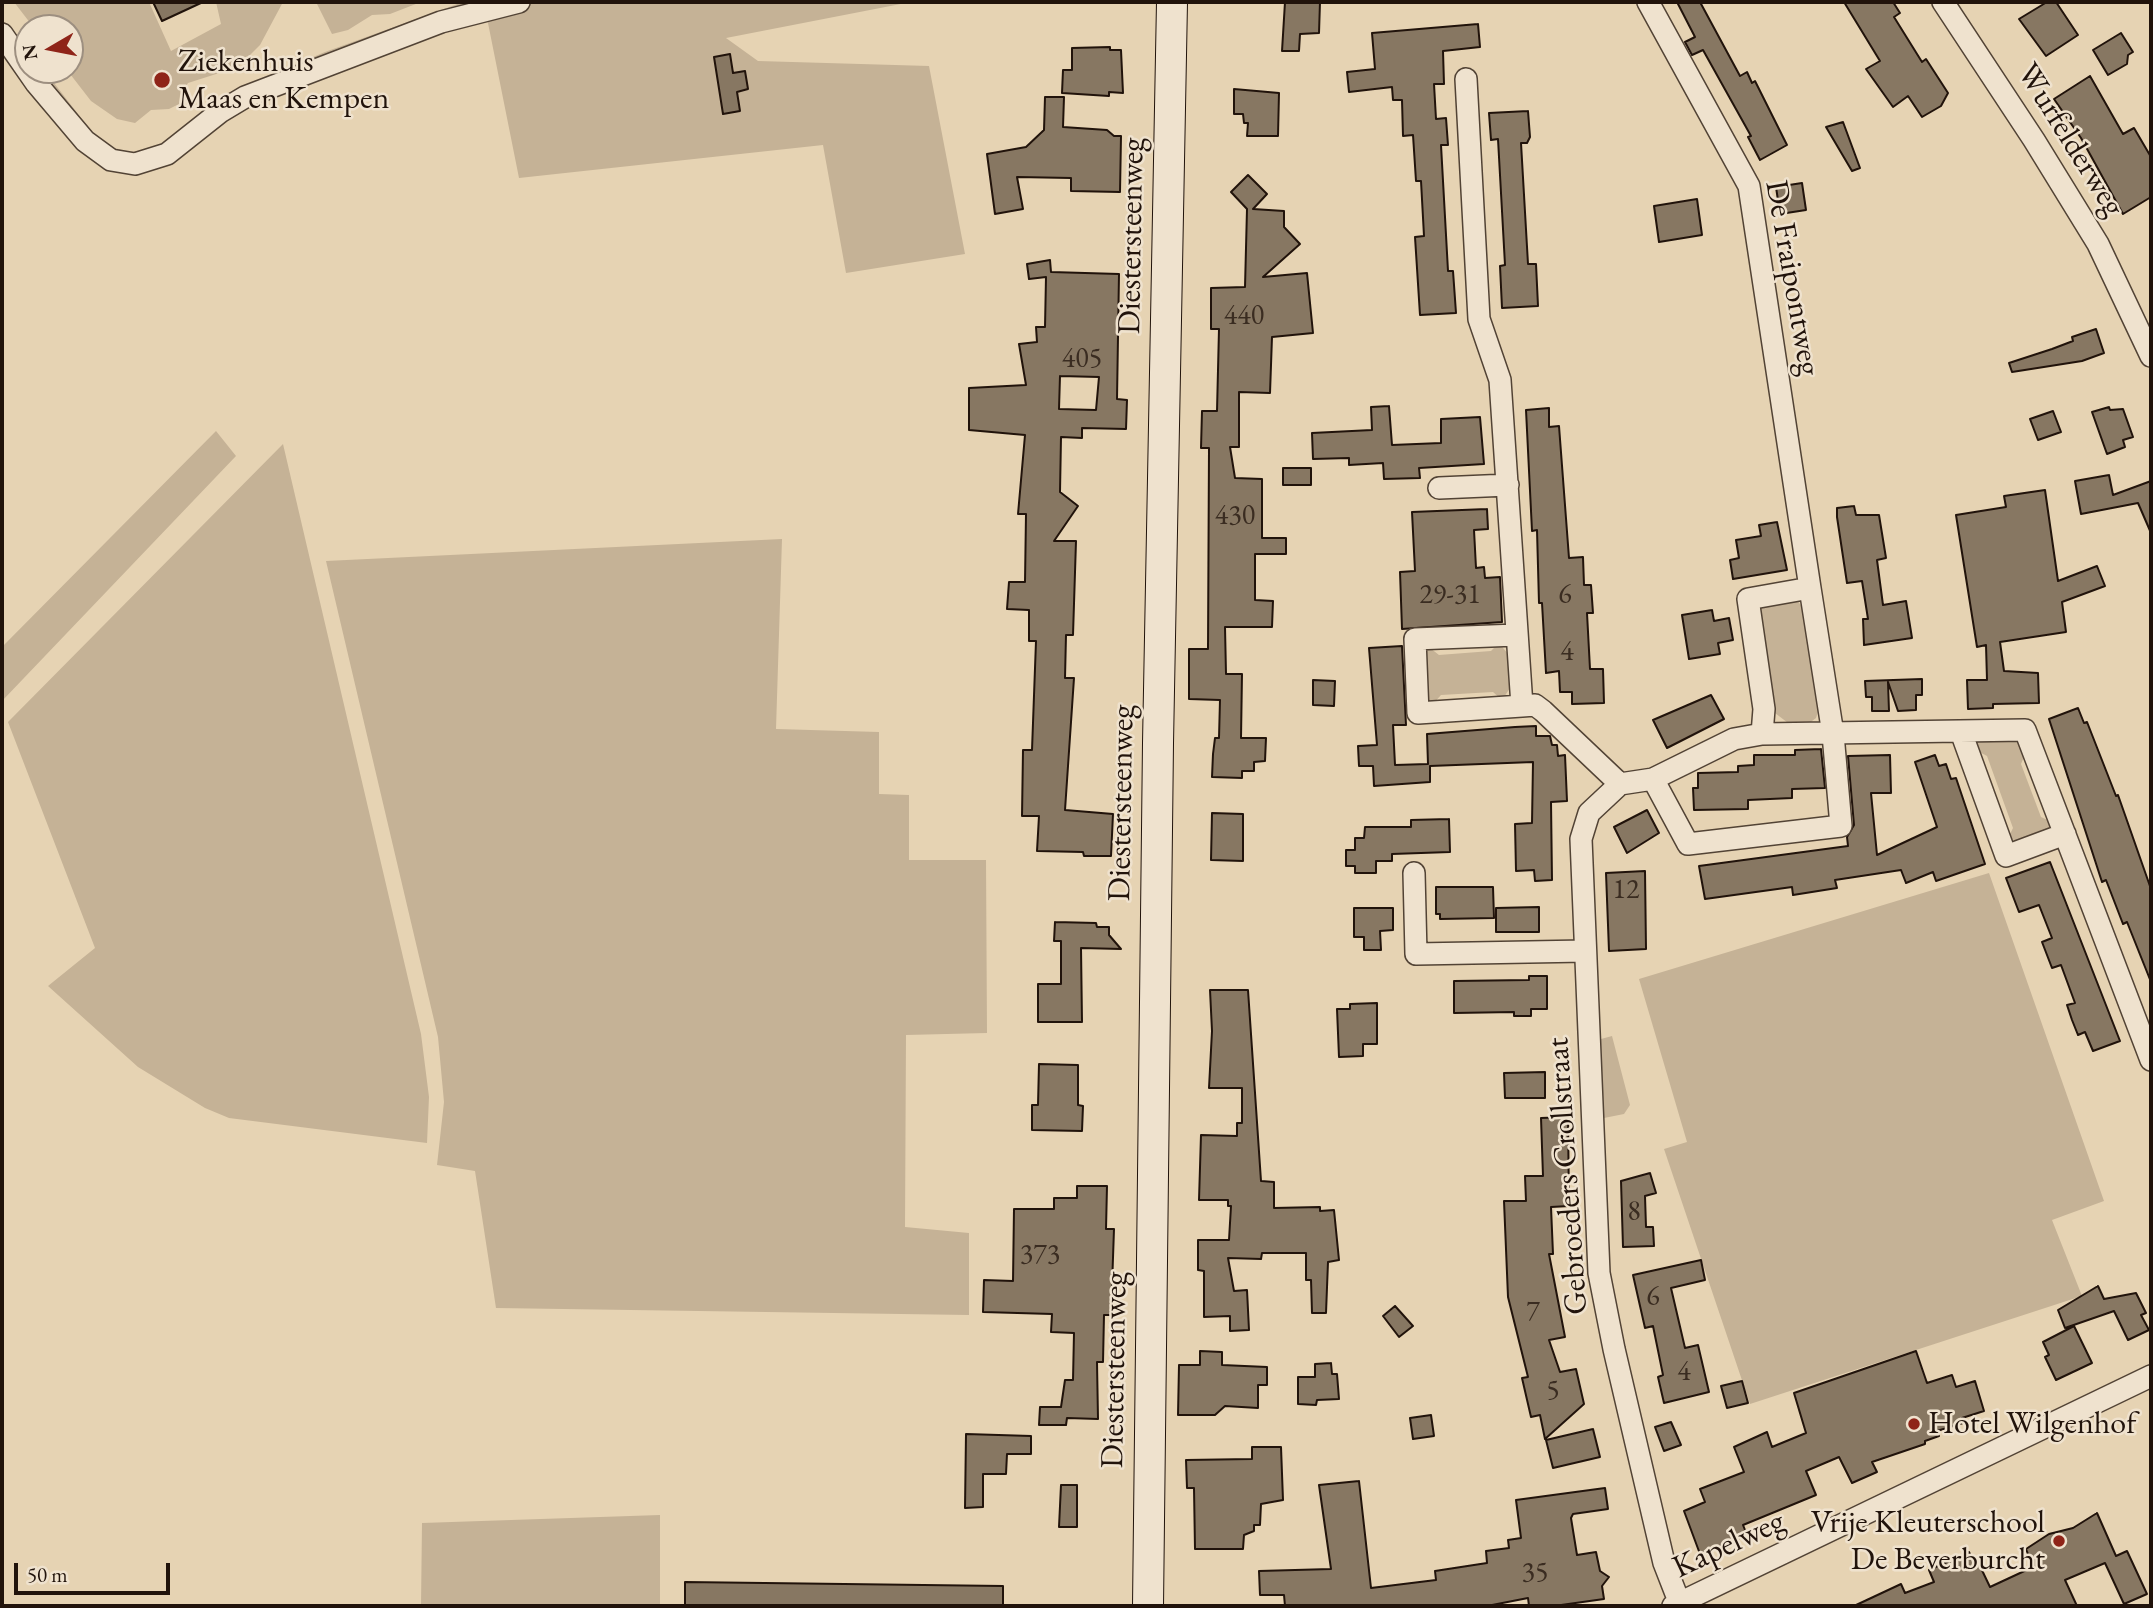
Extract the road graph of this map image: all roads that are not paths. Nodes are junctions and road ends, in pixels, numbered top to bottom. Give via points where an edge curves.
1 (519, 2) edge
2 (1172, 2) edge
3 (1648, 2) edge
4 (1943, 2) edge
5 (2, 34) edge
6 (1466, 79) dead end
7 (2151, 356) edge
8 (1508, 485) junction
9 (1439, 488) dead end
10 (1810, 588) junction
11 (1516, 635) junction
12 (1522, 706) junction
13 (1961, 732) junction
14 (1762, 734) junction
15 (1833, 734) junction
16 (1653, 779) junction
17 (1620, 784) junction
18 (2065, 834) junction
19 (1414, 873) dead end
20 (1585, 951) junction
21 (2151, 1060) edge
22 (2151, 1376) edge
23 (1676, 1605) edge
24 (1147, 1606) edge

1 - 5 street via 441,22 245,97 167,155 135,164 111,160 85,141
2 - 24 main road, Diestersteenweg
3 - 10 street, De Fraipontweg via 1749,186
4 - 7 street, Wurfelderweg via 2098,244
6 - 8 street via 1479,319 1500,380
8 - 9 street
8 - 11 street
10 - 14 street via 1748,599 1764,709
10 - 15 street, De Fraipontweg
11 - 12 street
11 - 12 street via 1415,639 1418,713
12 - 17 street via 1535,705 1543,711
13 - 15 street
13 - 18 street via 2025,730
13 - 18 street via 2006,856
14 - 15 street
14 - 16 street via 1734,739
15 - 16 street via 1841,826 1688,845
16 - 17 street
17 - 20 street, Gebroeders Crollstraat via 1583,824
18 - 21 street
19 - 20 street via 1416,954
20 - 23 street, Gebroeders Crollstraat via 1599,1273
22 - 23 street, Kapelweg

